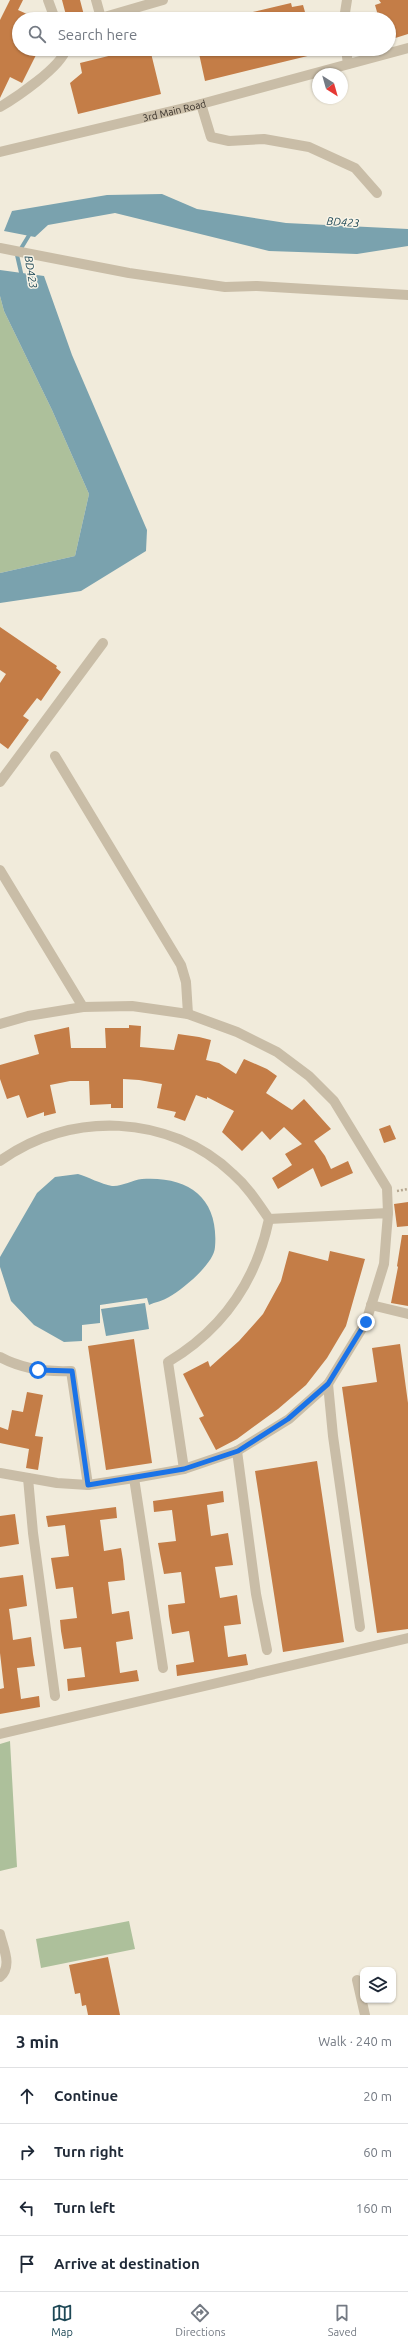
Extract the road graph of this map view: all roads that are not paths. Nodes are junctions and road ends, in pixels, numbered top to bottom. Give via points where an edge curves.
1 (48, 0) edge
2 (96, 0) edge
3 (163, 0) edge
4 (347, 0) edge
5 (52, 12) edge
6 (99, 12) edge
7 (122, 12) edge
8 (345, 12) edge
9 (408, 48) edge
10 (396, 51) edge
11 (63, 56) edge
12 (347, 56) edge
13 (378, 56) edge
14 (348, 64) junction
15 (201, 104) junction
16 (0, 107) edge
17 (0, 152) edge
18 (377, 193) dead end
19 (0, 248) edge
20 (408, 295) edge
21 (103, 643) dead end
22 (55, 756) dead end
23 (0, 782) edge
24 (0, 870) edge
25 (83, 1007) junction
26 (188, 1014) junction
27 (0, 1024) edge
28 (0, 1161) edge
29 (388, 1213) junction
30 (269, 1220) junction
31 (371, 1305) junction
32 (408, 1314) edge
33 (0, 1357) edge
34 (328, 1384) junction
35 (238, 1451) junction
36 (184, 1469) junction
37 (0, 1473) edge
38 (28, 1478) junction
39 (134, 1478) junction
40 (88, 1485) junction
41 (360, 1627) dead end
42 (408, 1638) edge
43 (267, 1650) dead end
44 (162, 1668) dead end
45 (55, 1696) dead end
46 (0, 1734) edge
47 (0, 1934) edge
48 (0, 1977) edge
49 (357, 1980) dead end
50 (365, 2015) edge

1 - 5 street
2 - 6 street
3 - 7 street
4 - 8 street
9 - 10 street, 3rd Main Road
11 - 16 street via 36,82
12 - 14 street
13 - 14 street, 3rd Main Road
14 - 15 street, 3rd Main Road
15 - 17 street, 3rd Main Road
15 - 18 street via 211,137 229,141 264,139 309,146 355,168
19 - 20 street via 129,273 225,288 257,286
21 - 23 street
22 - 26 street via 181,965 186,982
24 - 25 street
25 - 26 street via 132,1006
25 - 27 street via 28,1016
26 - 29 street via 237,1032 277,1052 310,1076 334,1101 387,1188
28 - 30 street via 35,1141 72,1129 110,1125 149,1129 186,1142 219,1162 247,1188
29 - 30 street
29 - 31 street via 384,1264
30 - 36 street via 259,1258 238,1298 217,1325 202,1339 168,1362
31 - 32 street
31 - 34 street via 366,1322
33 - 40 street via 38,1370 72,1371
34 - 35 street via 288,1419
34 - 41 street
35 - 36 street
35 - 43 street via 256,1594
36 - 39 street
37 - 38 street
38 - 40 street
38 - 45 street
39 - 40 street
39 - 44 street
42 - 46 street
47 - 48 street via 7,1963 5,1972
49 - 50 street

